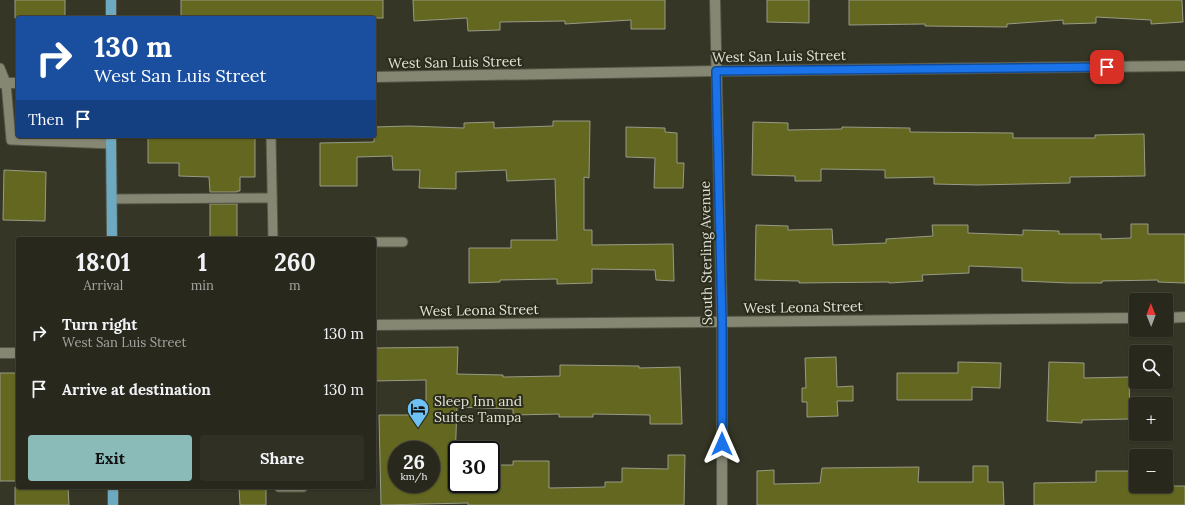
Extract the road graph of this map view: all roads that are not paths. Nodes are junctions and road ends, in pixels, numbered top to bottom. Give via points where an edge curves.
1 (111, 0) edge
2 (715, 0) edge
3 (111, 16) edge
4 (1185, 66) edge
5 (0, 68) edge
6 (716, 71) junction
7 (376, 77) edge
8 (3, 83) edge
9 (16, 83) edge
10 (270, 138) edge
11 (111, 140) edge
12 (272, 198) junction
13 (112, 199) junction
14 (112, 237) edge
15 (273, 237) edge
16 (376, 242) edge
17 (403, 242) dead end
18 (1185, 317) edge
19 (1129, 318) edge
20 (1173, 318) edge
21 (722, 322) junction
22 (376, 325) edge
23 (0, 353) edge
24 (16, 353) edge
25 (113, 489) edge
26 (113, 505) edge
27 (722, 505) edge

1 - 3 main road
2 - 6 street, South Sterling Avenue
4 - 6 street, West San Luis Street
5 - 8 lane
6 - 7 street, West San Luis Street
6 - 21 street, South Sterling Avenue
8 - 9 street
8 - 11 lane via 11,140
10 - 12 lane
11 - 13 main road
12 - 13 lane
12 - 15 lane
13 - 14 main road
16 - 17 lane
18 - 20 street
19 - 21 street, West Leona Street
21 - 22 street, West Leona Street
21 - 27 street, South Sterling Avenue
23 - 24 street
25 - 26 main road

